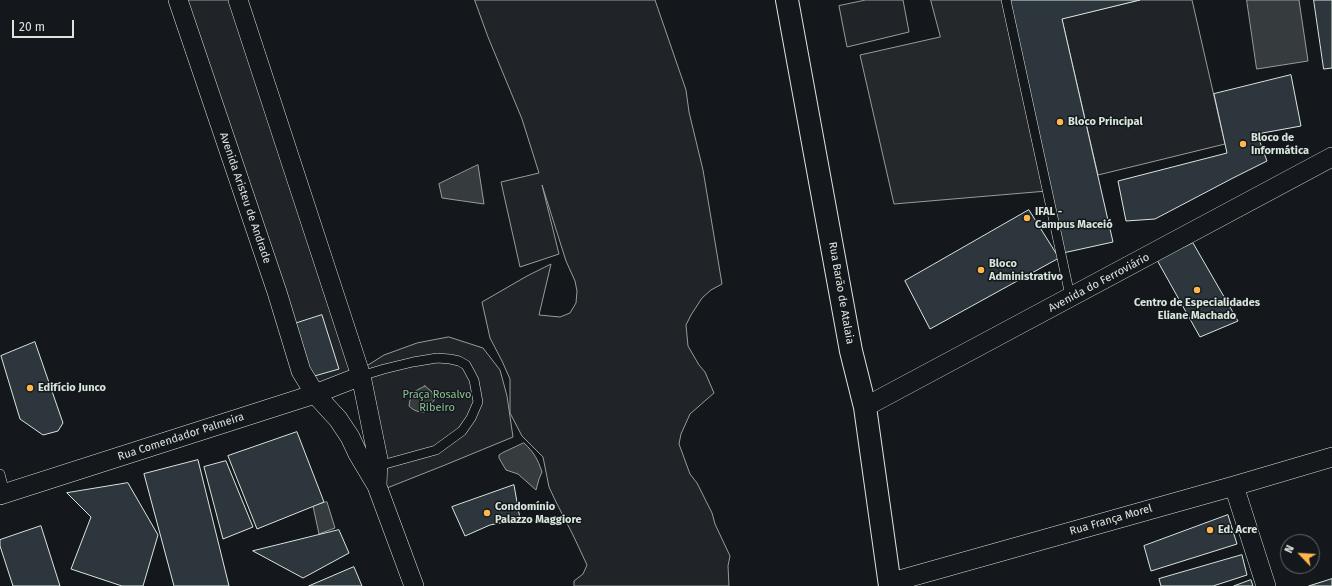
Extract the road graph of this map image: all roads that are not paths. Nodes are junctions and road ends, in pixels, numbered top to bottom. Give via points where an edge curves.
1 (178, 0) edge
2 (238, 0) edge
3 (787, 0) edge
4 (1006, 0) edge
5 (1332, 157) edge
6 (1072, 297) junction
7 (362, 376) junction
8 (315, 394) junction
9 (865, 407) junction
10 (1332, 457) edge
11 (378, 466) junction
12 (0, 474) edge
13 (377, 486) junction
14 (1234, 486) junction
15 (2, 494) edge
16 (890, 585) edge
17 (414, 586) edge
18 (1266, 586) edge

1 - 8 street, Avenida Aristeu de Andrade via 277,292 301,371
2 - 7 street
3 - 9 main road, Rua Barão de Atalaia via 850,343
4 - 6 lane
5 - 6 street, Avenida do Ferroviário
6 - 9 street, Avenida do Ferroviário
7 - 8 street, Rua Comendador Palmeira
7 - 11 street
7 - 11 lane via 437,358 459,361 466,365 474,380 478,402 462,431 436,450
8 - 13 street, Avenida Aristeu de Andrade via 338,418
8 - 15 street, Rua Comendador Palmeira
9 - 16 main road, Rua Barão de Atalaia
10 - 14 street, Rua França Morel
11 - 13 street
12 - 15 lane
13 - 17 street
14 - 16 street, Rua França Morel
14 - 18 street

